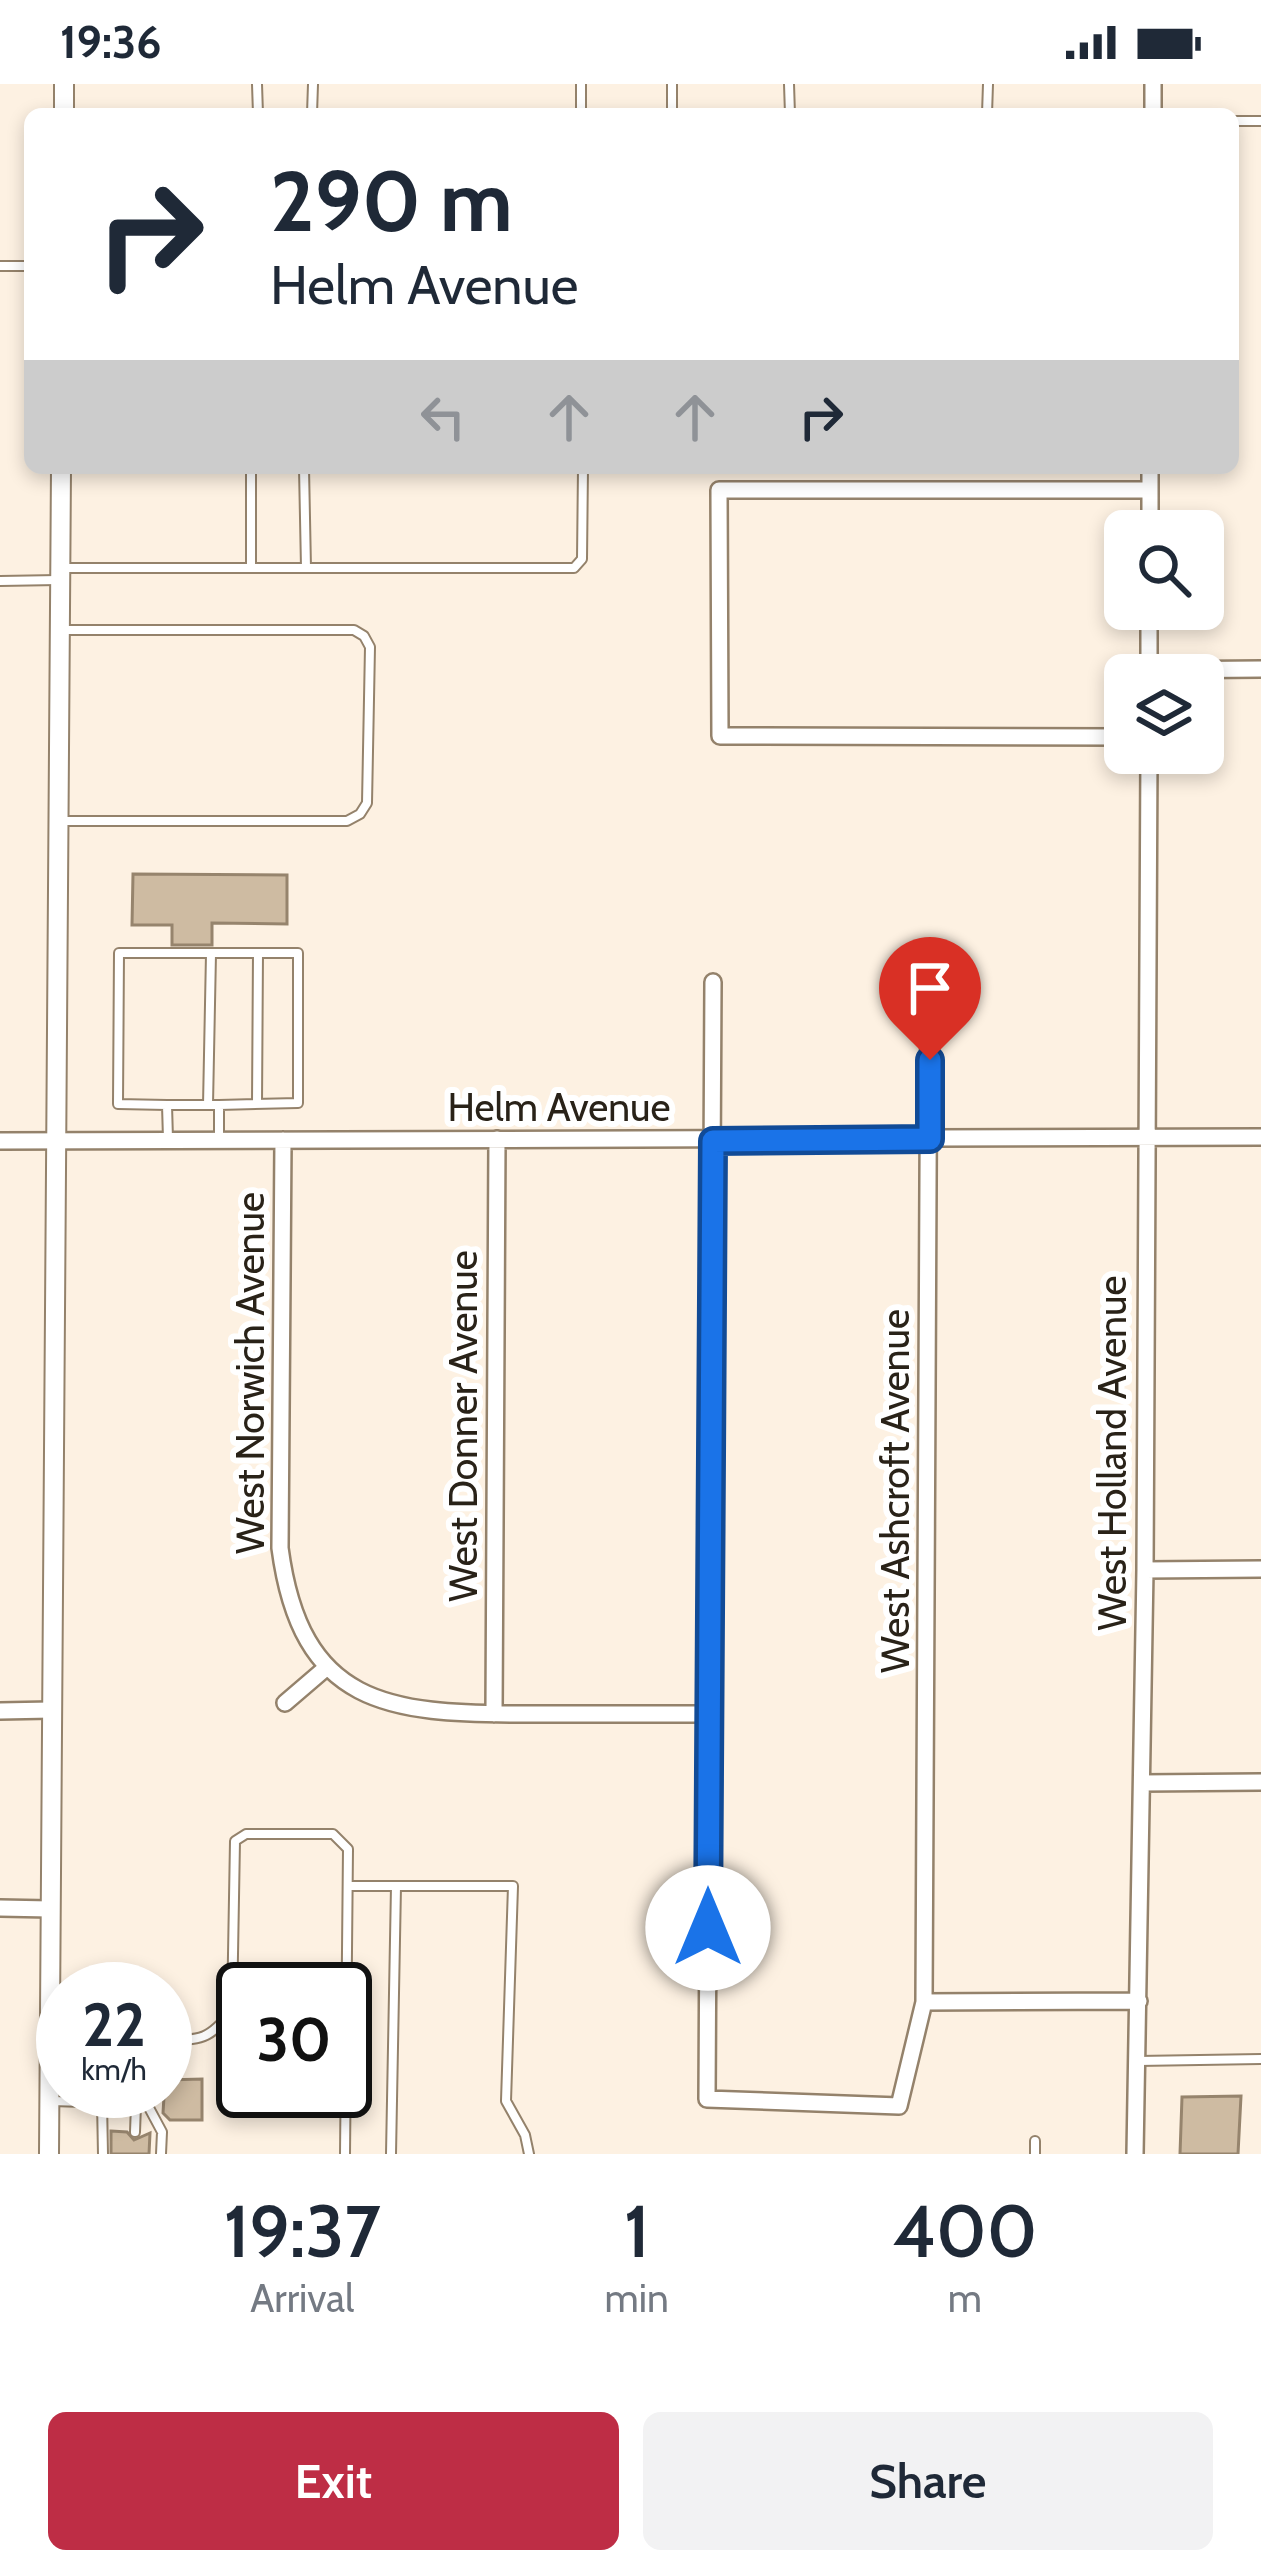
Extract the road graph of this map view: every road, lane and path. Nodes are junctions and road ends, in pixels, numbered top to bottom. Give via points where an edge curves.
1 (61, 474) edge
2 (251, 474) edge
3 (304, 474) edge
4 (583, 474) edge
5 (1150, 474) edge
6 (1150, 490) junction
7 (1150, 510) edge
8 (251, 568) junction
9 (306, 568) junction
10 (60, 574) junction
11 (0, 581) edge
12 (59, 630) junction
13 (1261, 669) edge
14 (1224, 670) edge
15 (1104, 737) edge
16 (1149, 774) edge
17 (59, 821) junction
18 (258, 953) junction
19 (211, 954) junction
20 (929, 981) dead end
21 (713, 982) dead end
22 (257, 1104) junction
23 (214, 1105) junction
24 (167, 1106) junction
25 (1147, 1137) junction
26 (1261, 1137) edge
27 (497, 1139) junction
28 (930, 1139) junction
29 (219, 1140) junction
30 (284, 1140) junction
31 (0, 1141) edge
32 (54, 1141) junction
33 (168, 1141) junction
34 (713, 1141) junction
35 (1261, 1569) edge
36 (1145, 1570) junction
37 (326, 1667) junction
38 (286, 1703) dead end
39 (51, 1710) junction
40 (0, 1711) edge
41 (494, 1714) junction
42 (709, 1714) junction
43 (1261, 1782) edge
44 (1142, 1784) junction
45 (348, 1886) junction
46 (396, 1886) junction
47 (0, 1909) edge
48 (50, 1909) junction
49 (52, 1962) edge
50 (1139, 2001) junction
51 (924, 2002) junction
52 (192, 2040) edge
53 (1261, 2060) edge
54 (1137, 2061) junction
55 (49, 2118) edge
56 (103, 2118) edge
57 (135, 2118) edge
58 (154, 2118) edge
59 (135, 2132) dead end
60 (1035, 2141) dead end
61 (49, 2154) edge
62 (103, 2154) edge
63 (161, 2154) edge
64 (345, 2154) edge
65 (392, 2154) edge
66 (529, 2154) edge
67 (1035, 2154) edge
68 (1136, 2154) edge

1 - 10 street
2 - 8 lane
3 - 9 lane
4 - 9 lane via 582,559 574,568
5 - 6 street
6 - 7 street
6 - 15 street via 719,490 720,736
8 - 9 lane
8 - 10 lane
10 - 11 lane
10 - 12 street
12 - 17 street
12 - 17 lane via 354,631 370,647 367,802 360,814 347,821
13 - 14 street
16 - 25 street, West Holland Avenue
17 - 32 street
18 - 19 lane
18 - 22 lane
18 - 22 lane via 298,953 298,1102
19 - 23 lane
19 - 24 lane via 119,953 118,1104
20 - 28 street, West Ashcroft Avenue
21 - 34 street
22 - 23 lane
23 - 24 lane
23 - 29 lane
24 - 33 lane
25 - 26 street, Helm Avenue
25 - 28 street, Helm Avenue
25 - 36 street, West Holland Avenue
27 - 30 street, Helm Avenue
27 - 34 street, Helm Avenue
27 - 41 street, West Donner Avenue
28 - 34 street, Helm Avenue
28 - 51 street, West Ashcroft Avenue
29 - 30 street, Helm Avenue
29 - 33 street, Helm Avenue
30 - 37 street, West Norwich Avenue via 280,1548 286,1594
31 - 32 street, Helm Avenue
32 - 33 street, Helm Avenue
32 - 39 street
34 - 42 street
35 - 36 street
36 - 44 street, West Holland Avenue
37 - 38 street
37 - 41 street via 356,1689 416,1711
39 - 40 street
39 - 48 street
41 - 42 street
42 - 51 street, West Ashcroft Avenue via 707,2099 899,2106
43 - 44 street
44 - 50 street, West Holland Avenue
45 - 46 lane
45 - 52 lane via 348,1849 333,1834 236,1840 232,2011 217,2030
45 - 64 lane
46 - 65 lane
46 - 66 lane via 513,1886 506,2101
47 - 48 street
48 - 49 street
50 - 51 street
50 - 54 street, West Holland Avenue
53 - 54 lane
54 - 68 street, West Holland Avenue
55 - 61 street
56 - 62 lane
57 - 59 lane
58 - 63 lane
60 - 67 lane

